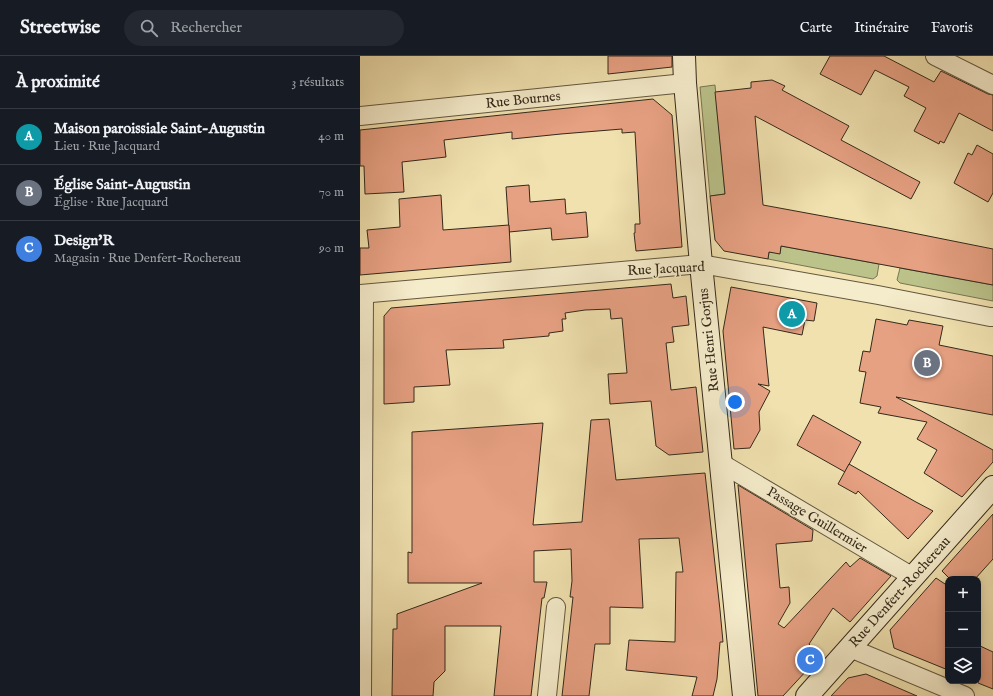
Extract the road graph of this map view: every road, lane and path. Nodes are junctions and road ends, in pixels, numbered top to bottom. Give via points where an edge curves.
1 (684, 56) edge
2 (935, 56) edge
3 (685, 83) junction
4 (993, 85) edge
5 (360, 116) edge
6 (701, 264) junction
7 (362, 294) edge
8 (993, 316) edge
9 (721, 463) junction
10 (993, 487) edge
11 (913, 577) junction
12 (556, 607) dead end
13 (850, 648) junction
14 (362, 696) edge
15 (547, 696) edge
16 (744, 696) edge
17 (807, 696) edge
18 (964, 696) edge

1 - 3 street, Rue Henri Gorjus
2 - 4 street
3 - 5 street, Rue Bournes
3 - 6 street, Rue Henri Gorjus
6 - 7 street, Rue Jacquard
6 - 8 street, Rue Jacquard
6 - 9 street, Rue Henri Gorjus
7 - 14 street
9 - 11 street, Passage Guillermier
9 - 16 street, Rue Henri Gorjus
10 - 11 street, Rue Denfert-Rochereau
11 - 13 street, Rue Denfert-Rochereau
12 - 15 street
13 - 17 street, Rue Denfert-Rochereau
13 - 18 street

